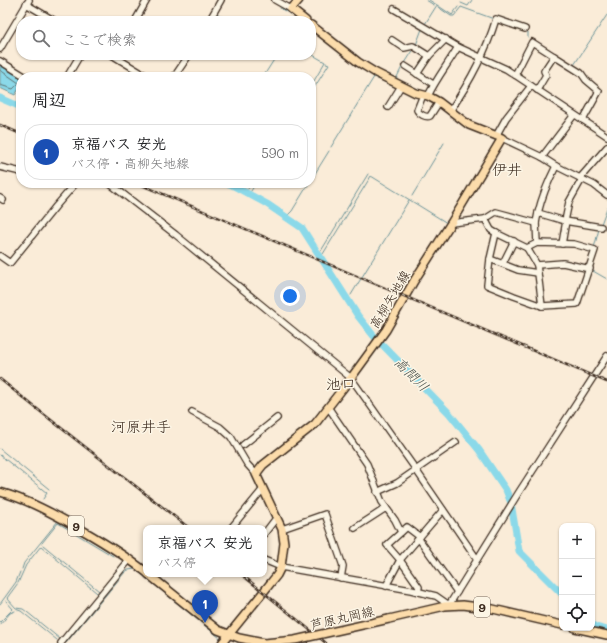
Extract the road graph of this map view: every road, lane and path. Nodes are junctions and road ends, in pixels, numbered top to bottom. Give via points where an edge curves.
1 (147, 0) edge
2 (221, 0) edge
3 (275, 0) edge
4 (299, 0) edge
5 (28, 2) edge
6 (394, 8) dead end
7 (291, 9) junction
8 (20, 16) edge
9 (48, 16) edge
10 (137, 16) edge
11 (212, 16) edge
12 (300, 16) edge
13 (16, 22) edge
14 (316, 29) edge
15 (525, 29) dead end
16 (446, 39) junction
17 (392, 40) dead end
18 (458, 47) junction
19 (0, 49) edge
20 (429, 56) junction
21 (554, 56) junction
22 (481, 58) junction
23 (77, 60) edge
24 (121, 60) edge
25 (186, 60) edge
26 (0, 61) edge
27 (404, 66) dead end
28 (18, 72) edge
29 (70, 72) edge
30 (140, 72) edge
31 (177, 72) edge
32 (417, 74) junction
33 (515, 75) junction
34 (433, 84) junction
35 (401, 86) junction
36 (531, 86) junction
37 (537, 90) junction
38 (426, 96) junction
39 (439, 102) junction
40 (388, 107) dead end
41 (450, 111) junction
42 (574, 115) junction
43 (583, 120) junction
44 (607, 136) edge
45 (499, 137) junction
46 (607, 147) edge
47 (542, 157) junction
48 (556, 166) junction
49 (0, 167) edge
50 (16, 171) edge
51 (581, 178) junction
52 (72, 188) edge
53 (115, 188) edge
54 (607, 195) edge
55 (538, 213) junction
56 (485, 219) junction
57 (565, 221) junction
58 (451, 223) junction
59 (536, 223) junction
60 (601, 227) dead end
61 (496, 233) junction
62 (514, 241) junction
63 (538, 243) junction
64 (562, 244) junction
65 (526, 248) junction
66 (0, 256) edge
67 (490, 258) junction
68 (503, 263) junction
69 (537, 265) junction
70 (590, 269) junction
71 (538, 273) junction
72 (542, 306) junction
73 (607, 356) edge
74 (351, 378) junction
75 (328, 407) junction
76 (192, 412) dead end
77 (277, 418) dead end
78 (456, 442) dead end
79 (243, 445) dead end
80 (416, 470) junction
81 (256, 474) junction
82 (263, 489) junction
83 (0, 492) edge
84 (377, 492) junction
85 (386, 508) junction
86 (443, 510) junction
87 (277, 517) junction
88 (233, 525) edge
89 (355, 528) dead end
90 (282, 529) junction
91 (267, 530) edge
92 (401, 532) junction
93 (419, 538) junction
94 (130, 559) junction
95 (477, 559) junction
96 (400, 560) junction
97 (267, 561) edge
98 (281, 567) junction
99 (143, 570) edge
100 (152, 577) edge
101 (341, 578) junction
102 (386, 586) junction
103 (418, 592) junction
104 (457, 592) junction
105 (449, 605) junction
106 (559, 624) edge
107 (589, 631) edge
108 (228, 635) junction
109 (607, 635) edge
110 (61, 643) edge
111 (222, 643) edge
112 (264, 643) edge

1 - 10 street
2 - 11 street
3 - 7 street
4 - 7 main road
5 - 8 street
5 - 9 street
6 - 16 street
7 - 12 main road
13 - 19 street
14 - 35 main road via 358,62
15 - 22 street via 496,19
16 - 18 street
16 - 20 street
17 - 20 street via 404,48 413,46
18 - 22 street
18 - 34 street
20 - 32 street
21 - 33 street via 532,42
21 - 37 street
21 - 43 street via 581,74 599,91
22 - 33 street
22 - 41 street via 467,86
23 - 29 street
24 - 30 street
25 - 31 street
26 - 28 street
27 - 32 street
32 - 34 street
33 - 36 street
34 - 38 street
35 - 38 main road
35 - 40 street
36 - 37 street
36 - 45 street via 506,118
37 - 42 street
38 - 39 main road
38 - 39 street via 417,110 425,117 430,116
39 - 41 main road
41 - 45 main road via 469,125
42 - 43 street
42 - 47 street
43 - 44 street
45 - 47 street
45 - 58 main road, 高柳矢地線
46 - 51 street
47 - 48 street
48 - 51 street
48 - 55 street via 542,196
49 - 50 street
51 - 54 street
51 - 57 street via 569,202
52 - 66 street via 10,264
53 - 74 street
55 - 57 street
55 - 59 street
56 - 58 street
56 - 59 street via 496,212
56 - 61 street via 491,230
57 - 60 street
57 - 64 street
58 - 74 main road, 高柳矢地線 via 386,330
59 - 63 street
61 - 62 street
61 - 67 street
62 - 65 street
62 - 68 street
63 - 64 street
63 - 65 street
64 - 70 street via 574,244 595,250
65 - 69 street
67 - 68 street
67 - 72 street via 488,285
68 - 71 street via 518,270
69 - 70 street via 563,263
69 - 71 street
70 - 72 street via 577,304
71 - 72 street
73 - 95 street
74 - 75 main road, 高柳矢地線
74 - 80 street
75 - 81 main road, 高柳矢地線 via 315,424 263,465
75 - 84 street via 367,464
76 - 81 street via 220,427 231,437
77 - 79 street
78 - 80 street
80 - 84 street
80 - 86 street
81 - 82 main road
82 - 87 main road
82 - 88 street
83 - 94 main road, 9 via 40,506 92,534
84 - 85 street
85 - 89 street
85 - 92 street
86 - 93 street
86 - 95 street
87 - 90 main road
87 - 91 street
90 - 98 main road via 284,544
90 - 101 street via 325,514 343,566
92 - 93 street via 407,527
92 - 96 street via 387,545
93 - 96 street
93 - 104 street
94 - 99 main road, 9
94 - 110 street
95 - 104 street
96 - 102 street
96 - 103 street via 419,587
97 - 98 street
98 - 101 street
98 - 108 main road
100 - 108 main road, 9 via 212,626
101 - 102 street
102 - 103 street
103 - 105 street via 436,596
104 - 105 street
105 - 106 main road, 9 via 478,607
105 - 112 main road, 芦原丸岡線 / 9, bridge via 304,639
107 - 109 main road
108 - 111 main road
108 - 112 main road, 9

